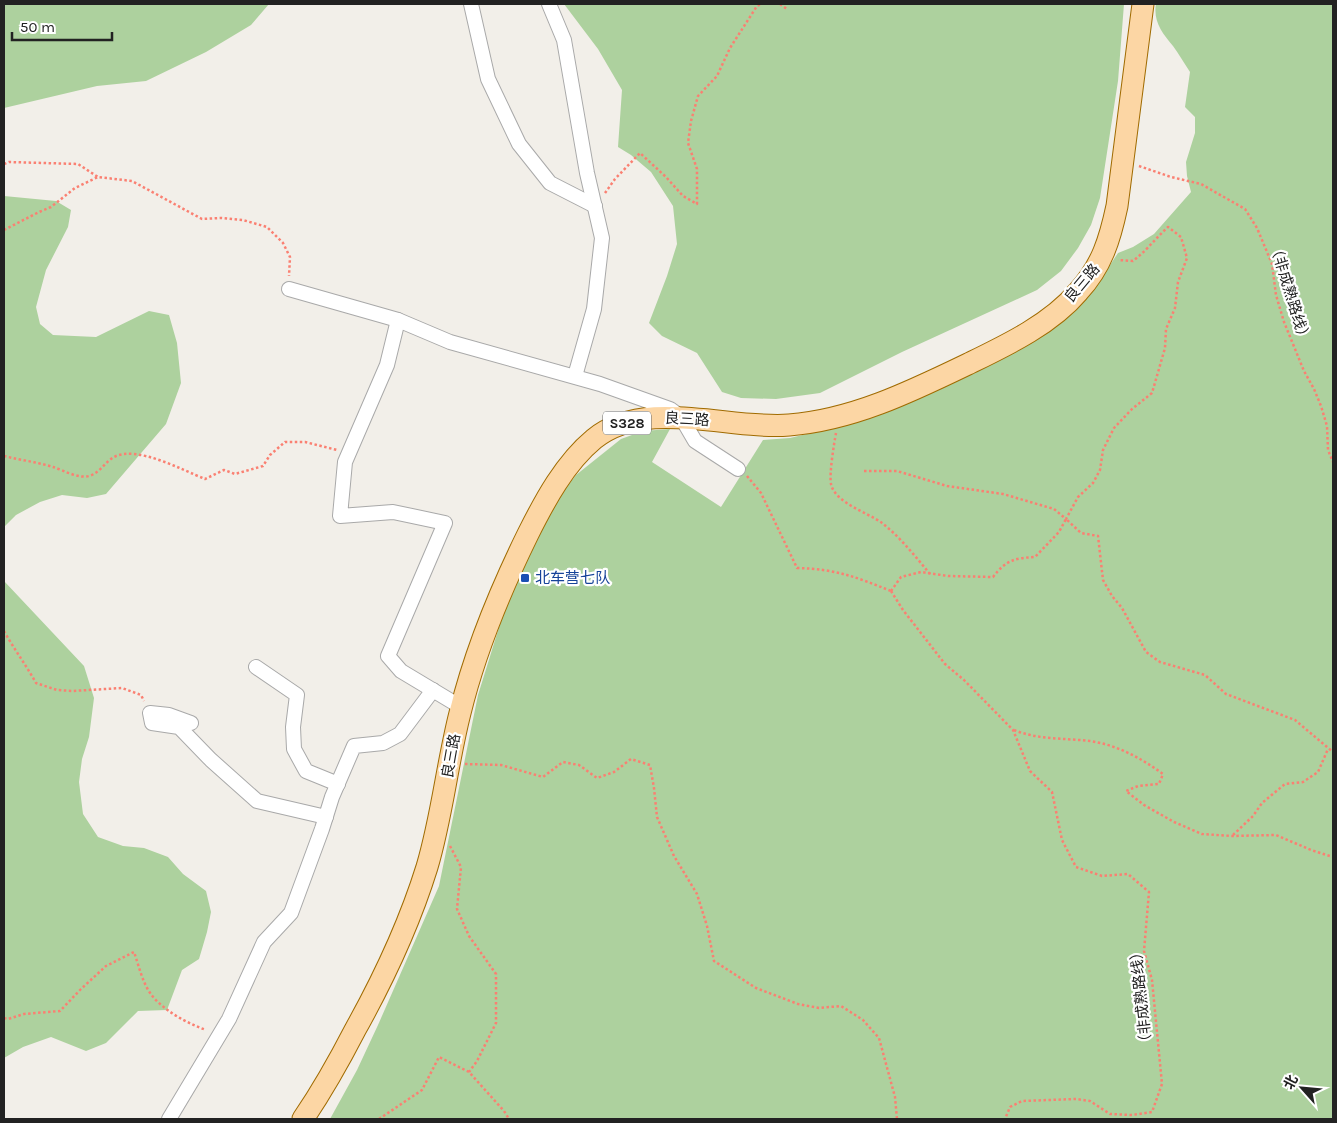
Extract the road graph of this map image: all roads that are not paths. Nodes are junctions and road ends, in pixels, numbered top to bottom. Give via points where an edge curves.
1 (471, 4) edge
2 (549, 4) edge
3 (1143, 4) edge
4 (595, 206) junction
5 (289, 289) road end
6 (398, 320) junction
7 (575, 376) junction
8 (681, 417) junction
9 (738, 469) road end
10 (256, 667) dead end
11 (432, 690) junction
12 (461, 707) junction
13 (192, 723) dead end
14 (338, 784) junction
15 (326, 817) junction
16 (169, 1119) edge
17 (303, 1119) edge

1 - 4 street via 488,79 519,144 550,183
2 - 4 street via 564,40
3 - 8 main road, 良三路 / S328 via 1118,206 1102,259 1077,294 1048,319 1013,342 909,392 838,417 786,426
4 - 7 street via 602,238 594,309
5 - 6 street
6 - 7 street via 450,342
6 - 11 street via 387,365 345,462 340,516 393,512 445,523 388,656 401,671
7 - 8 street via 647,400
8 - 9 street via 696,441
8 - 12 main road, 良三路 / S328 via 654,418 616,426 577,454 542,506 510,570 481,643
10 - 14 street via 297,695 294,749 306,771
11 - 12 street
11 - 14 street via 400,734 383,743 354,746
12 - 17 main road, 良三路 / S328 via 438,825 414,907 388,969
13 - 15 street via 169,714 150,713 152,723 179,727 257,801
14 - 15 street
15 - 16 street via 291,913 264,942 229,1020

